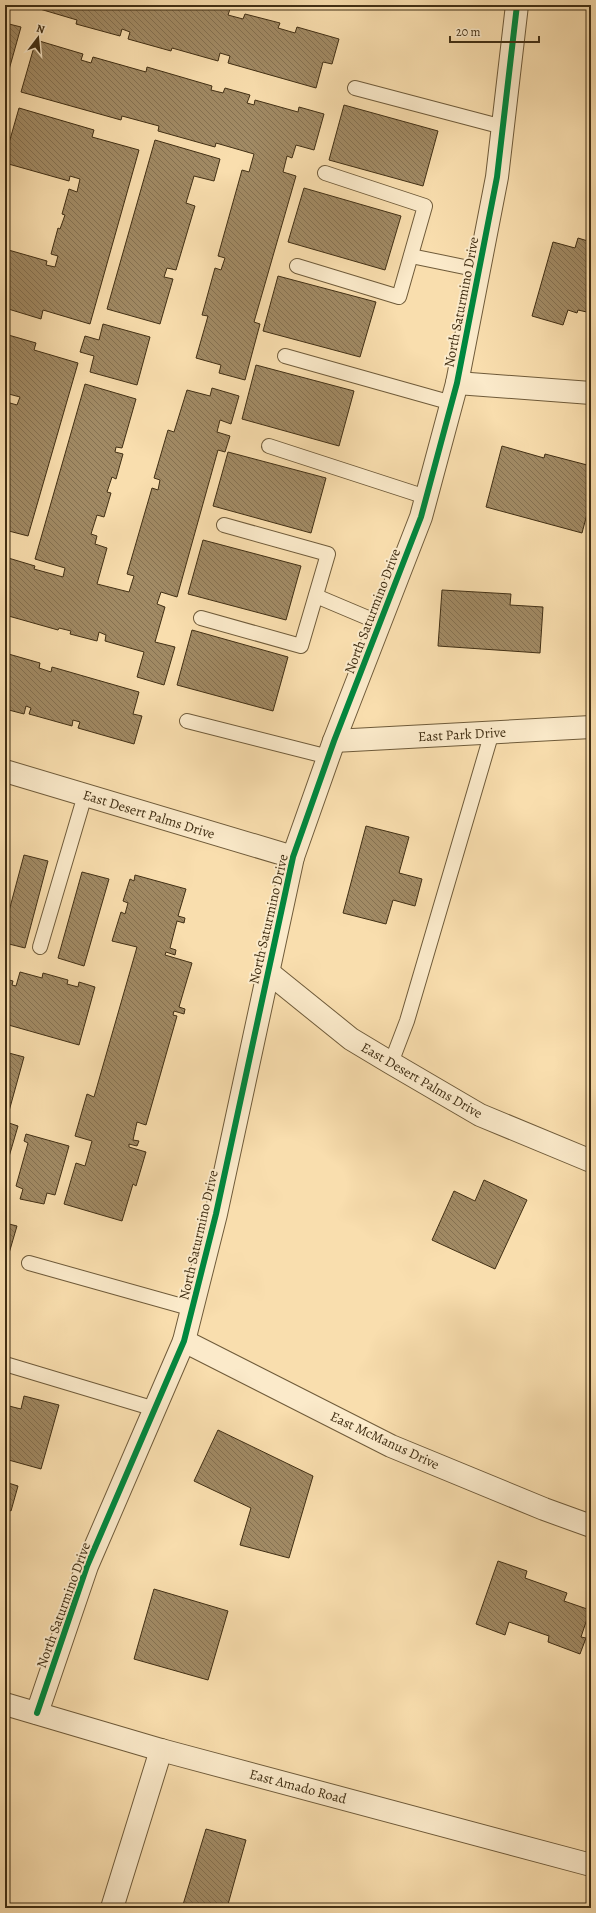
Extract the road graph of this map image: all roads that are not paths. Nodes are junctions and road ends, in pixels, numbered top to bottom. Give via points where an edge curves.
1 (517, 5) edge
2 (355, 88) dead end
3 (503, 127) junction
4 (325, 173) dead end
5 (411, 256) junction
6 (297, 266) dead end
7 (479, 270) junction
8 (285, 356) dead end
9 (455, 393) junction
10 (591, 393) edge
11 (269, 446) dead end
12 (426, 497) junction
13 (224, 525) dead end
14 (316, 596) junction
15 (201, 618) dead end
16 (380, 623) junction
17 (187, 721) dead end
18 (591, 726) edge
19 (492, 732) junction
20 (331, 749) junction
21 (5, 771) edge
22 (85, 795) junction
23 (294, 857) junction
24 (40, 947) dead end
25 (268, 972) junction
26 (391, 1063) junction
27 (591, 1161) edge
28 (30, 1263) dead end
29 (193, 1309) junction
30 (184, 1341) junction
31 (5, 1364) edge
32 (155, 1409) junction
33 (591, 1526) edge
34 (5, 1704) edge
35 (37, 1713) junction
36 (160, 1750) junction
37 (591, 1866) edge
38 (112, 1908) edge

1 - 3 street, North Saturmino Drive
2 - 3 lane
3 - 7 street, North Saturmino Drive via 497,177
4 - 5 lane via 425,206
5 - 6 lane via 399,297
5 - 7 lane
7 - 9 street, North Saturmino Drive
8 - 9 lane
9 - 10 street
9 - 12 street, North Saturmino Drive
11 - 12 lane
12 - 16 street, North Saturmino Drive via 421,517
13 - 14 lane via 328,554
14 - 15 lane via 301,646
14 - 16 lane
16 - 20 street, North Saturmino Drive
17 - 20 lane
18 - 19 street, East Park Drive
19 - 20 street, East Park Drive
19 - 26 lane via 406,1021
20 - 23 street, North Saturmino Drive
21 - 22 street, East Desert Palms Drive
22 - 23 street, East Desert Palms Drive
22 - 24 lane
23 - 25 street, North Saturmino Drive
25 - 26 street, East Desert Palms Drive via 351,1039
25 - 29 street, North Saturmino Drive
26 - 27 street, East Desert Palms Drive via 480,1115
28 - 29 lane
29 - 30 street, North Saturmino Drive
30 - 32 street, North Saturmino Drive
30 - 33 street, East McManus Drive via 391,1446
31 - 32 lane
32 - 35 street, North Saturmino Drive via 87,1566
34 - 35 street, East Amado Road
35 - 36 street, East Amado Road
36 - 37 street, East Amado Road
36 - 38 street

